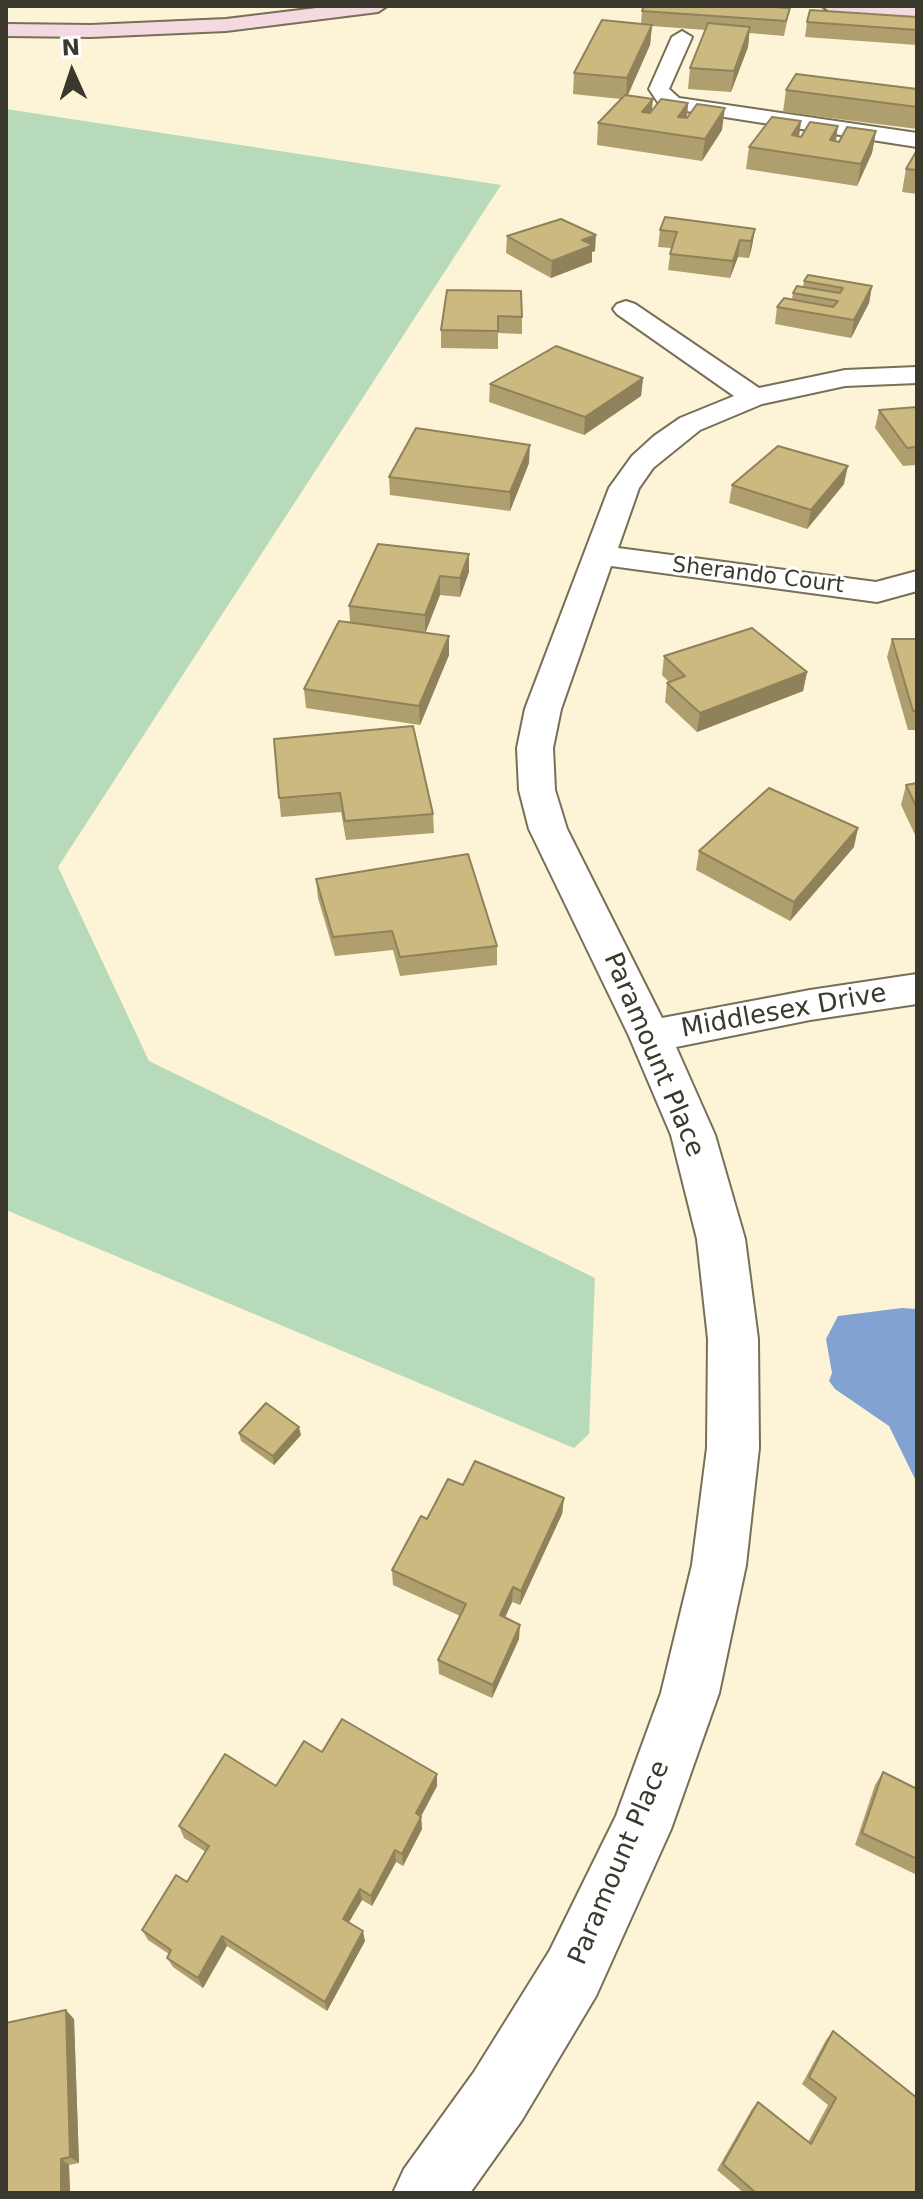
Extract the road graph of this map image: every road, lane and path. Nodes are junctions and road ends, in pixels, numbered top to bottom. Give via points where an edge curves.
1 (378, 6) edge
2 (831, 6) edge
3 (917, 12) edge
4 (6, 30) edge
5 (682, 37) edge
6 (917, 140) edge
7 (626, 309) dead end
8 (917, 375) edge
9 (754, 397) junction
10 (598, 555) junction
11 (917, 581) edge
12 (917, 989) edge
13 (650, 1036) junction
14 (428, 2193) edge

1 - 4 street via 226,25
2 - 3 street
5 - 6 street via 659,89 674,104
7 - 9 street
8 - 9 street, Paramount Place via 845,378
9 - 10 street, Paramount Place via 690,424 642,462 624,488
10 - 11 street, Sherando Court via 877,592
10 - 13 street, Paramount Place via 543,709 535,748 537,790 548,829
12 - 13 street, Middlesex Drive
13 - 14 street, Paramount Place via 693,1135 721,1239 733,1339 733,1448 719,1565 690,1693 641,1829 573,1973 498,2096

